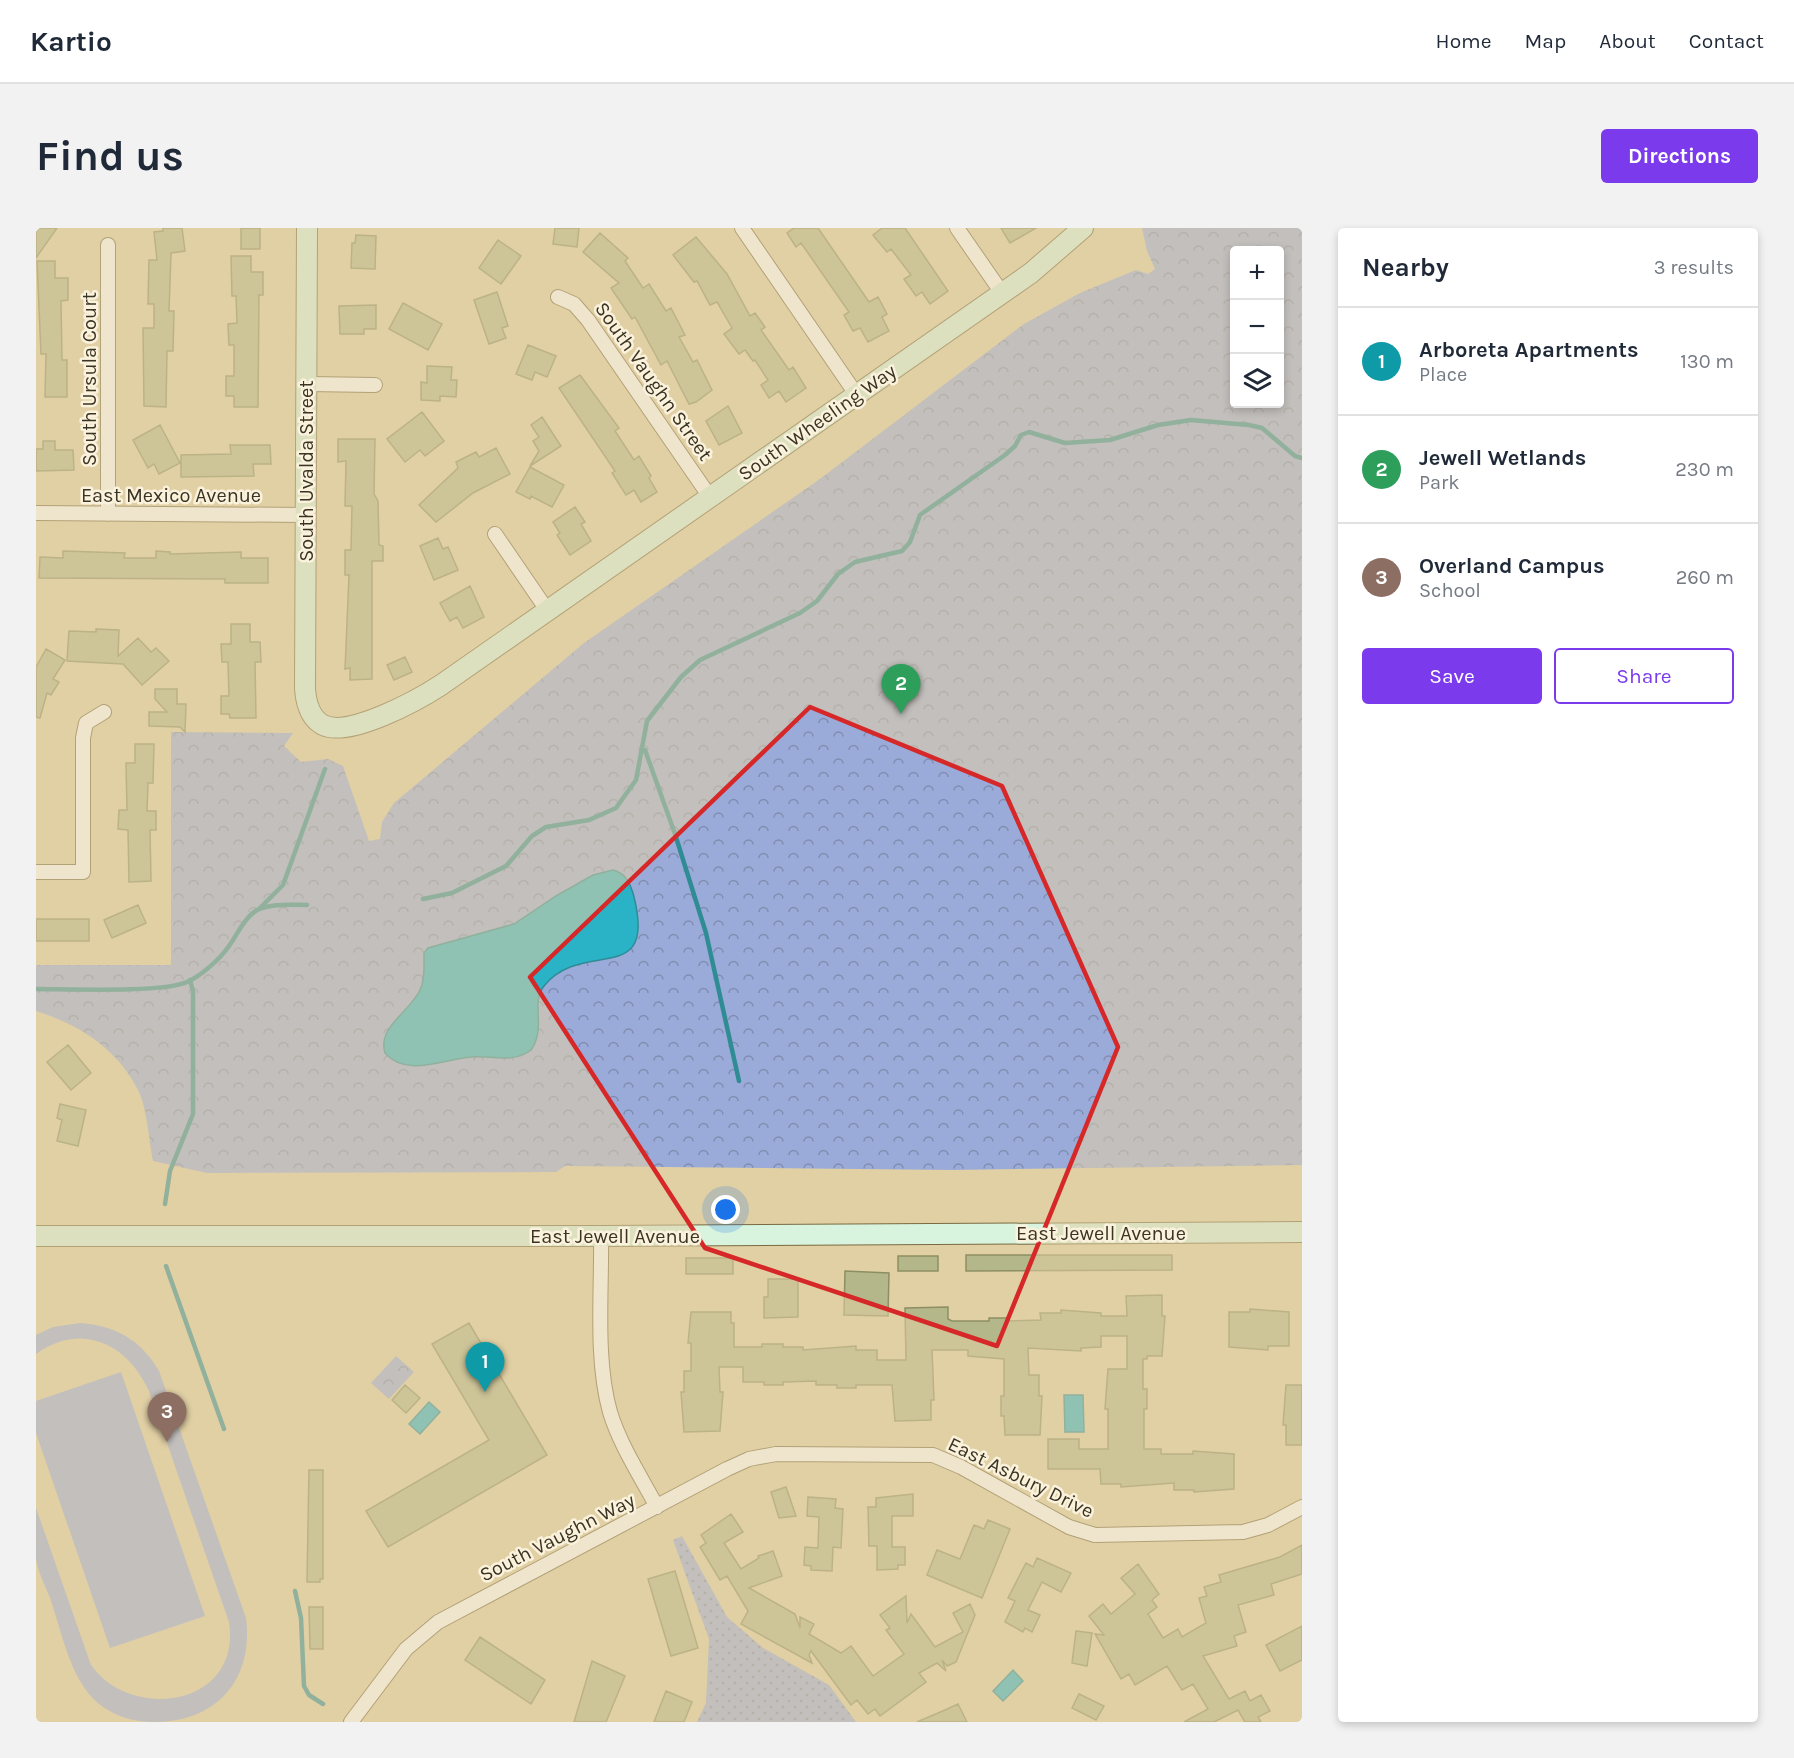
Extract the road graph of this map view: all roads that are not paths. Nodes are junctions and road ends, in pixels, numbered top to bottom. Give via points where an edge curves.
1 (307, 228) edge
2 (742, 228) edge
3 (957, 228) edge
4 (1083, 228) edge
5 (108, 245) dead end
6 (1002, 294) junction
7 (558, 297) dead end
8 (307, 384) junction
9 (375, 385) dead end
10 (856, 394) junction
11 (710, 497) junction
12 (36, 513) edge
13 (108, 514) junction
14 (306, 514) junction
15 (495, 534) dead end
16 (547, 610) junction
17 (104, 712) dead end
18 (312, 713) joint
19 (36, 872) edge
20 (1302, 1232) edge
21 (36, 1236) edge
22 (601, 1236) junction
23 (1302, 1506) edge
24 (657, 1507) junction
25 (351, 1722) edge

1 - 8 street, South Uvalda Street
2 - 10 street
3 - 6 street
4 - 6 street, South Wheeling Way
5 - 13 street, South Ursula Court
6 - 10 street, South Wheeling Way
7 - 11 street, South Vaughn Street via 574,304 588,320
8 - 9 street
8 - 14 street, South Uvalda Street
10 - 11 street, South Wheeling Way
11 - 16 street, South Wheeling Way
12 - 13 street, East Mexico Avenue
13 - 14 street, East Mexico Avenue
14 - 18 street, South Uvalda Street via 305,689
15 - 16 street
16 - 18 street, South Wheeling Way via 441,685 396,710 362,723 334,727 325,726
17 - 19 street via 86,723 83,738 83,872
20 - 22 street, East Jewell Avenue
21 - 22 street, East Jewell Avenue
22 - 24 street, South Vaughn Way via 602,1351 607,1397 617,1430
23 - 24 street, East Asbury Drive via 1268,1525 1243,1532 1095,1535 1069,1527 954,1463 933,1455 907,1453 756,1457
24 - 25 street, South Vaughn Way via 433,1626 398,1658

